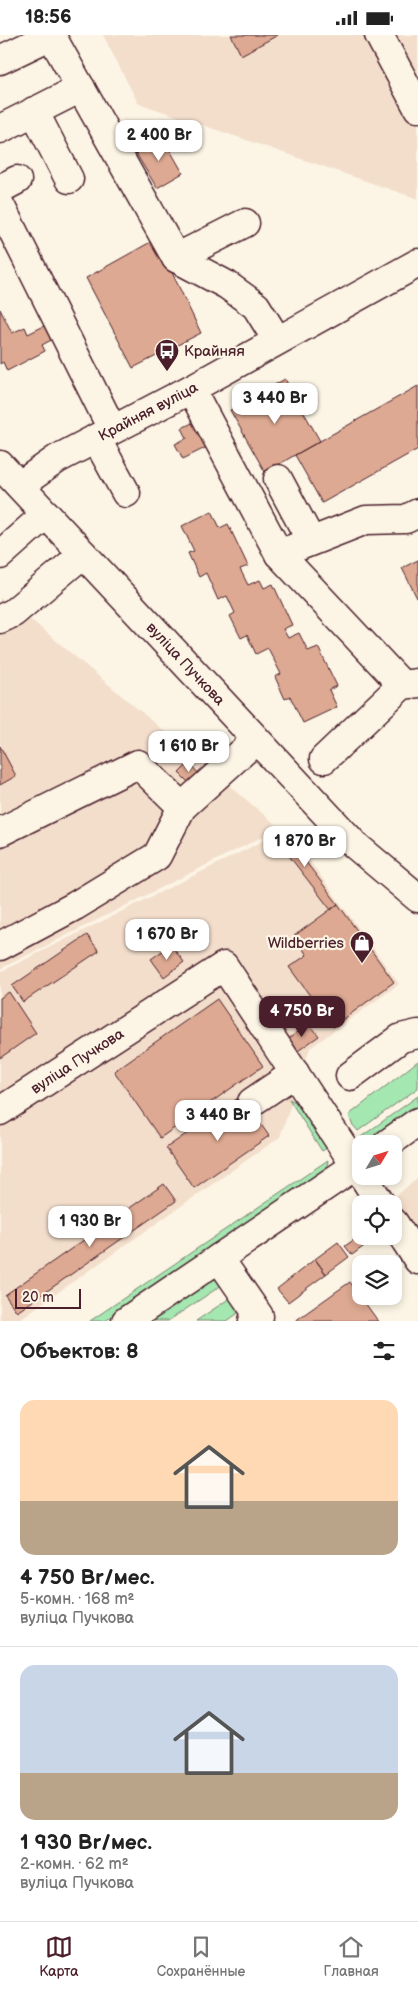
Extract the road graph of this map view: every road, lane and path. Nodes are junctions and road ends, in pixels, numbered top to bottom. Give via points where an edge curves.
1 (52, 35) edge
2 (379, 35) edge
3 (0, 60) edge
4 (81, 88) junction
5 (418, 108) edge
6 (34, 111) junction
7 (0, 129) edge
8 (69, 179) dead end
9 (0, 205) edge
10 (245, 223) dead end
11 (176, 258) junction
12 (417, 258) edge
13 (277, 340) junction
14 (191, 389) junction
15 (104, 433) junction
16 (0, 465) edge
17 (278, 479) dead end
18 (20, 485) junction
19 (126, 493) dead end
20 (418, 513) edge
21 (46, 514) junction
22 (311, 541) junction
23 (83, 554) junction
24 (280, 554) junction
25 (0, 555) edge
26 (0, 619) edge
27 (412, 686) edge
28 (256, 740) junction
29 (324, 759) dead end
30 (182, 807) junction
31 (0, 832) edge
32 (418, 898) edge
33 (0, 946) edge
34 (418, 1034) edge
35 (295, 1073) junction
36 (350, 1076) dead end
37 (252, 1103) dead end
38 (0, 1111) edge
39 (418, 1122) edge
40 (400, 1135) edge
41 (352, 1157) edge
42 (352, 1174) edge
43 (402, 1235) edge
44 (219, 1258) junction
45 (418, 1260) edge
46 (126, 1321) edge
47 (253, 1321) edge

1 - 3 street
1 - 4 street
2 - 5 street
4 - 6 street
4 - 11 street
6 - 7 street
6 - 8 street
9 - 15 street
10 - 11 street
11 - 13 street via 227,285 256,306
12 - 13 street, Крайняя вуліца
13 - 14 street, Крайняя вуліца
14 - 15 street, Крайняя вуліца
14 - 24 street
15 - 18 street, Крайняя вуліца via 56,459
15 - 19 street
16 - 18 street
17 - 22 street
18 - 21 street
20 - 22 street via 406,519 366,520
21 - 23 street
21 - 25 street
22 - 24 street
23 - 26 street via 13,613
23 - 28 street, вуліца Пучкова
24 - 27 street
27 - 29 street
28 - 30 street
28 - 32 street, вуліца Пучкова via 355,845
30 - 31 street via 138,764
30 - 33 street via 157,855 75,906
34 - 36 street via 401,1038
35 - 37 street
35 - 38 street, вуліца Пучкова via 224,966
35 - 41 street, вуліца Пучкова
39 - 40 street
42 - 44 street
43 - 45 street
44 - 46 street
44 - 47 street via 259,1316

